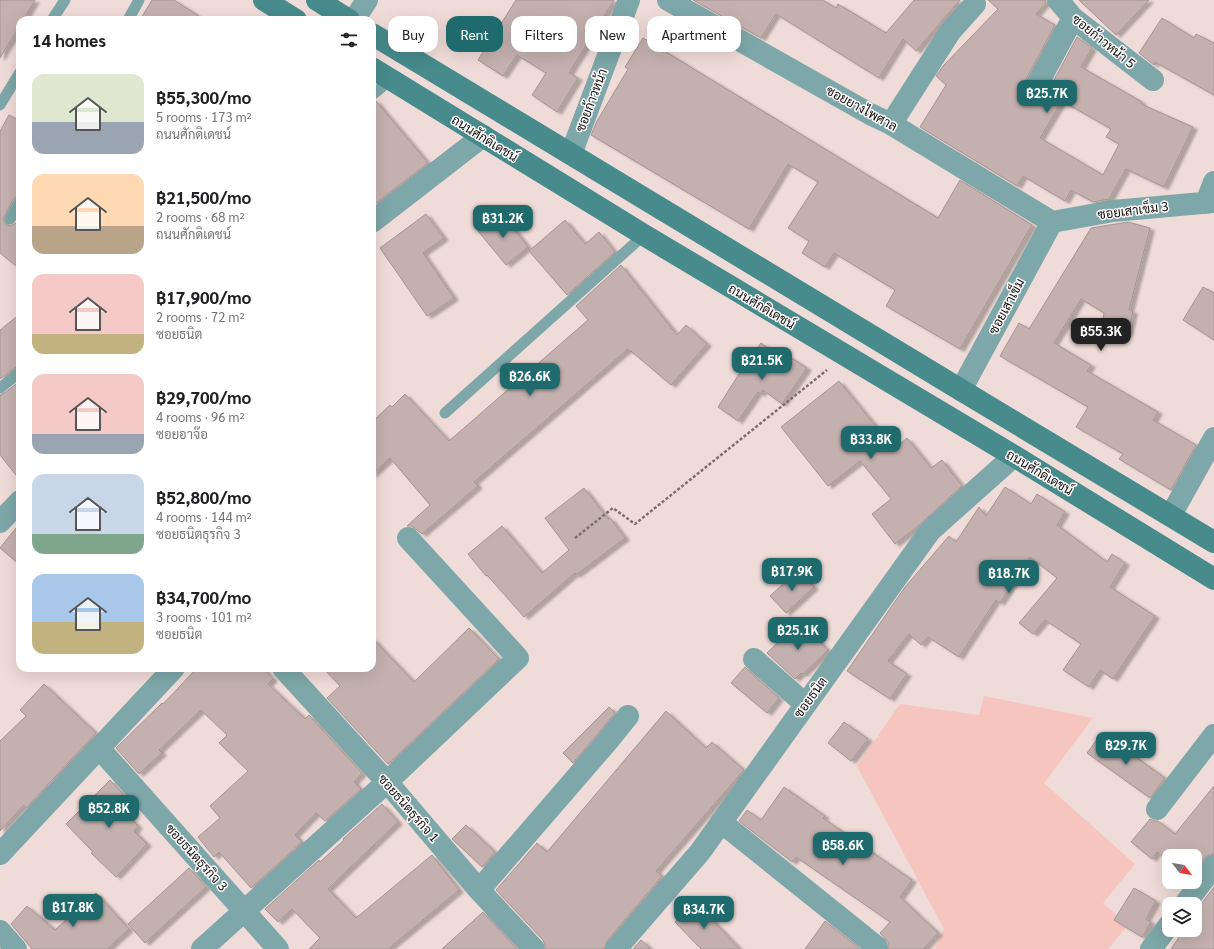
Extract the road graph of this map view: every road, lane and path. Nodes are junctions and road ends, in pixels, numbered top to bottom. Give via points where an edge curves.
1 (65, 0) edge
2 (139, 0) edge
3 (264, 0) edge
4 (317, 0) edge
5 (367, 0) edge
6 (629, 0) edge
7 (668, 0) edge
8 (1058, 0) edge
9 (975, 4) dead end
10 (55, 16) edge
11 (130, 16) edge
12 (290, 16) edge
13 (342, 16) edge
14 (357, 16) edge
15 (1073, 18) junction
16 (376, 36) edge
17 (376, 71) edge
18 (16, 79) edge
19 (391, 80) junction
20 (1153, 80) dead end
21 (1036, 87) dead end
22 (376, 92) edge
23 (0, 105) edge
24 (891, 124) junction
25 (483, 136) junction
26 (571, 154) junction
27 (1214, 182) edge
28 (1210, 202) edge
29 (16, 209) edge
30 (10, 219) dead end
31 (376, 219) edge
32 (1052, 222) junction
33 (644, 235) junction
34 (844, 354) junction
35 (16, 375) edge
36 (0, 388) edge
37 (961, 390) junction
38 (445, 413) dead end
39 (1214, 438) edge
40 (1014, 456) junction
41 (16, 505) edge
42 (1171, 515) junction
43 (0, 522) edge
44 (408, 538) dead end
45 (575, 538) dead end
46 (1214, 542) edge
47 (1214, 579) edge
48 (754, 659) dead end
49 (170, 672) edge
50 (287, 672) edge
51 (805, 704) junction
52 (628, 716) dead end
53 (1214, 735) edge
54 (99, 748) junction
55 (386, 782) junction
56 (1157, 809) dead end
57 (721, 822) junction
58 (0, 854) edge
59 (1214, 866) edge
60 (479, 890) junction
61 (1190, 897) edge
62 (245, 911) junction
63 (0, 932) edge
64 (1162, 934) edge
65 (877, 947) dead end
66 (16, 949) edge
67 (202, 949) edge
68 (278, 949) edge
69 (534, 949) edge
70 (616, 949) edge
71 (1151, 949) edge

1 - 10 lane
2 - 11 lane
3 - 12 main road
4 - 13 main road
5 - 14 street
6 - 26 street, ซอยก้าวหน้า
7 - 24 street, ซอยยางไพศาล
8 - 15 street, ซอยก้าวหน้า 5
9 - 24 street via 950,32
15 - 20 street, ซอยก้าวหน้า 5
15 - 21 street
16 - 26 main road
17 - 19 main road, ถนนศักดิเดชน์
18 - 23 lane
19 - 22 lane
19 - 25 main road, ถนนศักดิเดชน์
24 - 32 street, ซอยยางไพศาล
25 - 31 street
25 - 33 main road, ถนนศักดิเดชน์
26 - 37 main road
27 - 28 street
28 - 32 street, ซอยเสาเข็ม 3 via 1113,211
29 - 30 lane
32 - 37 street, ซอยเสาเข็ม
33 - 34 main road, ถนนศักดิเดชน์
33 - 38 lane
34 - 40 main road, ถนนศักดิเดชน์
34 - 45 path via 818,378 635,524 613,508
35 - 36 lane
37 - 42 main road
39 - 42 street
40 - 47 main road, ถนนศักดิเดชน์
40 - 51 street, ซอยธนิต via 930,531
41 - 43 street
42 - 46 main road
44 - 55 street via 518,658
48 - 51 street
49 - 54 street
50 - 55 street, ซอยธนิตธุรกิจ 1
51 - 57 street, ซอยธนิต
52 - 60 street
53 - 56 street
54 - 58 street
54 - 62 street, ซอยธนิตธุรกิจ 3
55 - 60 street, ซอยธนิตธุรกิจ 1
55 - 62 street
57 - 65 street
57 - 70 street, ซอยธนิต via 700,852
59 - 61 street
60 - 69 street, ซอยธนิตธุรกิจ 1
62 - 67 street
62 - 68 street, ซอยธนิตธุรกิจ 3
63 - 66 street
64 - 71 street

